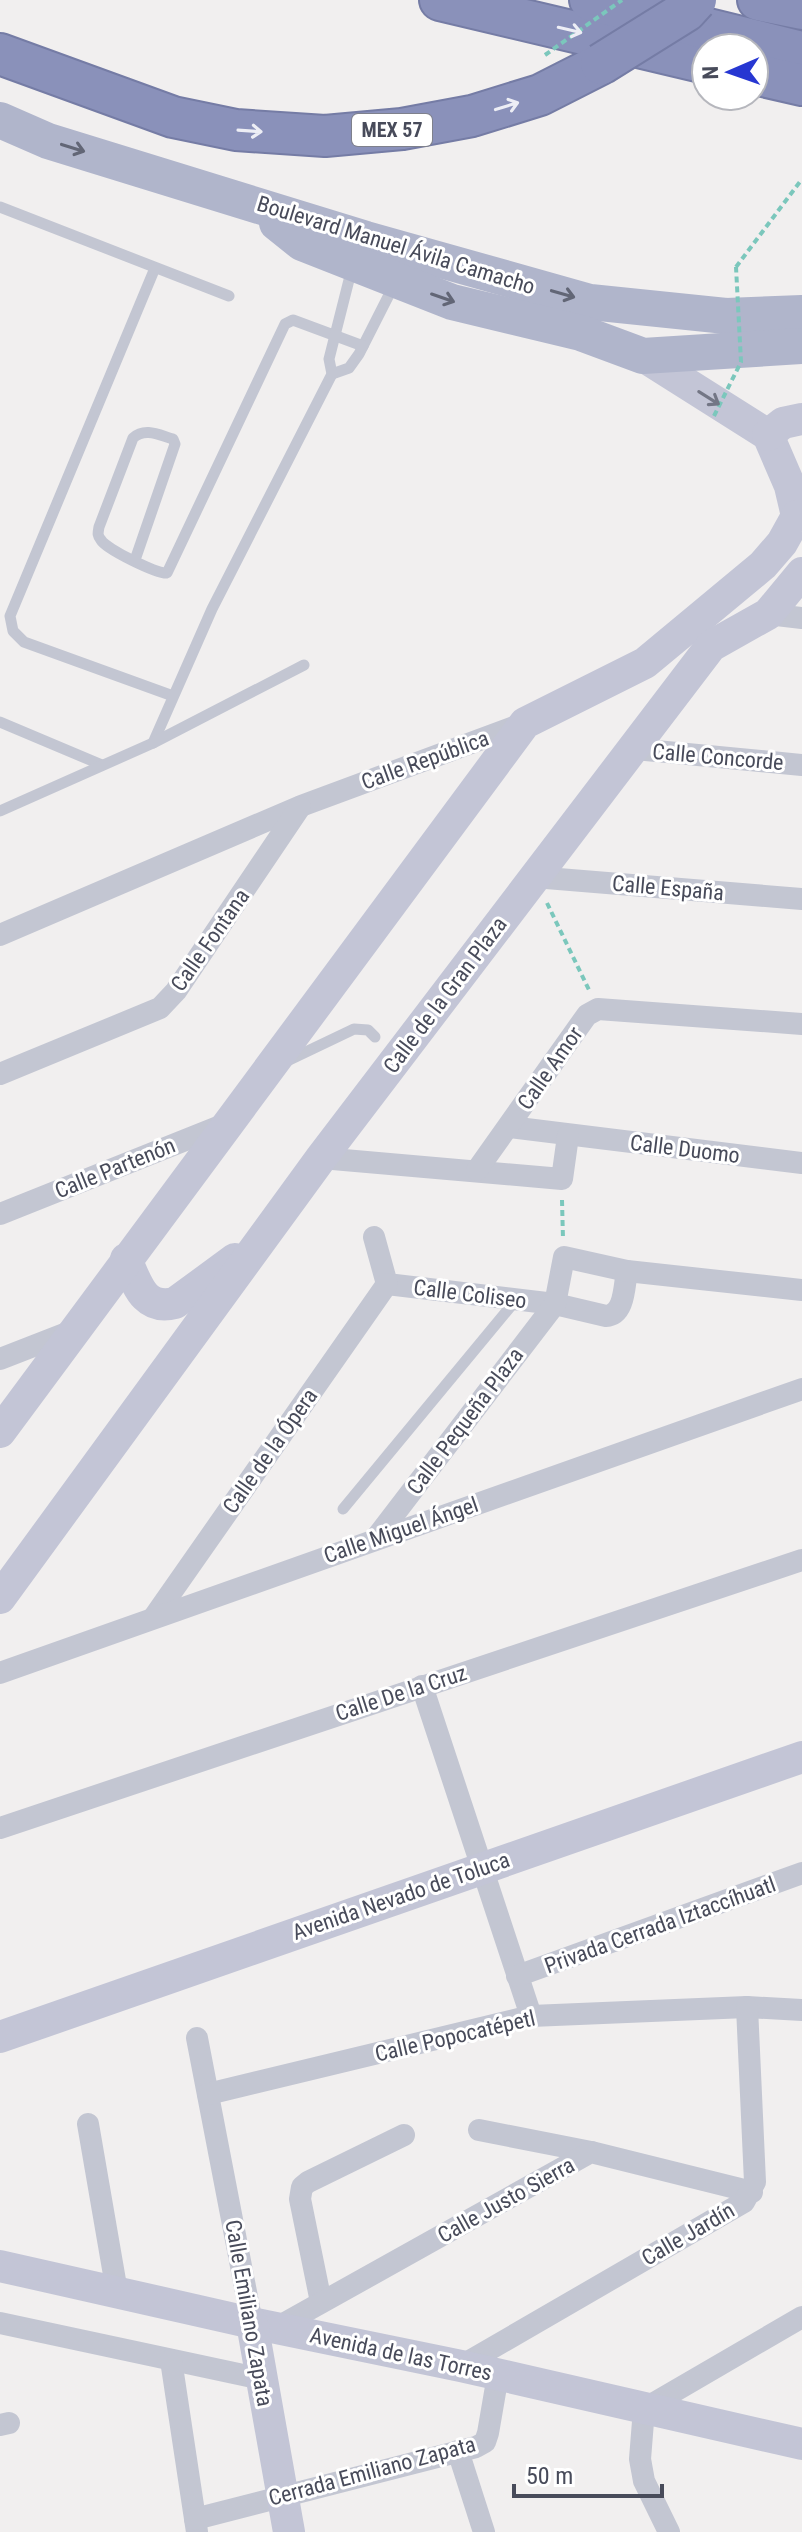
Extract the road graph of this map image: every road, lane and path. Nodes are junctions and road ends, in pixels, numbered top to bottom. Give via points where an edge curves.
1 (440, 0) edge
2 (590, 0) edge
3 (622, 0) edge
4 (696, 0) edge
5 (758, 0) edge
6 (802, 9) edge
7 (802, 52) edge
8 (0, 54) edge
9 (545, 55) dead end
10 (690, 59) edge
11 (0, 76) edge
12 (770, 78) edge
13 (802, 85) edge
14 (173, 117) junction
15 (0, 120) edge
16 (802, 179) edge
17 (250, 202) junction
18 (0, 207) edge
19 (353, 265) junction
20 (155, 268) junction
21 (396, 281) junction
22 (229, 296) dead end
23 (802, 313) edge
24 (335, 335) junction
25 (363, 346) junction
26 (802, 346) edge
27 (643, 356) junction
28 (332, 374) junction
29 (714, 416) dead end
30 (802, 419) edge
31 (768, 435) junction
32 (800, 516) edge
33 (135, 560) junction
34 (802, 573) edge
35 (768, 614) junction
36 (802, 618) edge
37 (304, 665) dead end
38 (173, 696) junction
39 (0, 722) edge
40 (525, 723) junction
41 (153, 743) junction
42 (635, 749) junction
43 (102, 765) junction
44 (802, 765) edge
45 (301, 806) junction
46 (0, 811) edge
47 (534, 877) junction
48 (802, 899) edge
49 (0, 935) edge
50 (598, 1009) junction
51 (802, 1024) edge
52 (375, 1037) dead end
53 (268, 1070) junction
54 (0, 1074) edge
55 (229, 1122) junction
56 (510, 1127) junction
57 (568, 1136) junction
58 (321, 1158) junction
59 (802, 1163) edge
60 (477, 1170) junction
61 (562, 1179) junction
62 (0, 1214) edge
63 (374, 1237) dead end
64 (261, 1241) junction
65 (564, 1257) junction
66 (126, 1259) junction
67 (627, 1271) junction
68 (387, 1284) junction
69 (802, 1290) edge
70 (517, 1299) junction
71 (555, 1304) junction
72 (72, 1331) junction
73 (0, 1359) edge
74 (802, 1389) edge
75 (0, 1432) edge
76 (343, 1509) dead end
77 (376, 1539) junction
78 (802, 1560) edge
79 (0, 1598) edge
80 (154, 1617) junction
81 (0, 1673) edge
82 (422, 1686) junction
83 (802, 1757) edge
84 (0, 1828) edge
85 (481, 1867) junction
86 (802, 1873) edge
87 (517, 1976) junction
88 (747, 2007) junction
89 (802, 2010) edge
90 (531, 2016) junction
91 (0, 2037) edge
92 (197, 2038) dead end
93 (208, 2094) junction
94 (88, 2124) dead end
95 (479, 2130) dead end
96 (404, 2135) dead end
97 (591, 2152) junction
98 (752, 2192) junction
99 (0, 2266) edge
100 (117, 2292) junction
101 (321, 2302) junction
102 (802, 2317) edge
103 (0, 2323) edge
104 (264, 2326) junction
105 (171, 2360) junction
106 (461, 2366) junction
107 (498, 2375) junction
108 (262, 2379) junction
109 (644, 2409) junction
110 (802, 2444) edge
111 (458, 2451) junction
112 (282, 2496) junction
113 (196, 2525) edge
114 (289, 2532) edge
115 (484, 2532) edge
116 (669, 2532) edge

1 -> 10 highway
2 - 7 highway
3 - 9 path, bridge
14 -> 4 highway, MEX 57, bridge via 236,130 325,136 472,116 540,95 601,64
5 - 6 highway
8 - 14 highway, MEX 57
11 - 14 highway via 60,96
12 - 13 highway
15 -> 17 main road, Boulevard Manuel Ávila Camacho via 48,141
16 - 29 path, bridge via 736,267 741,362
17 - 19 main road via 302,243
17 -> 23 main road, Boulevard Manuel Ávila Camacho via 590,302 726,316
18 - 20 lane
19 - 21 main road
19 - 24 lane
20 - 22 lane
20 - 38 lane via 10,616 13,631 24,642
21 - 25 lane
21 -> 27 main road
24 - 25 lane
24 - 28 lane via 329,359
24 - 33 lane via 288,320 171,568 162,574
25 - 28 lane via 349,368
26 - 27 main road
27 -> 31 street
28 - 38 lane
30 - 31 street via 783,423
31 - 32 street
32 - 40 street, Calle República via 763,565 645,663
33 - 33 lane via 175,451 173,439 147,432 133,438 98,536
34 - 35 street, Calle de la Gran Plaza
35 - 36 street
35 - 42 street, Calle de la Gran Plaza via 711,646
37 - 41 lane
38 - 41 lane
39 - 43 lane
40 - 45 street, Calle República
40 - 53 street
41 - 43 lane
42 - 44 street, Calle Concorde
42 - 47 street, Calle de la Gran Plaza
43 - 46 lane
45 - 49 street, Calle República
45 - 54 street, Calle Fontana via 160,1008
47 - 48 street, Calle España
47 - 50 path
47 - 58 street, Calle de la Gran Plaza
50 - 51 street, Calle Amor
50 - 56 street, Calle Amor via 587,1015
52 - 53 lane via 368,1030 354,1029
53 - 55 street
55 - 62 street, Calle Partenón
55 - 66 street
56 - 57 street, Calle Duomo
56 - 60 street, Calle Amor
57 - 59 street, Calle Duomo
57 - 61 street
58 - 60 street
58 - 64 street, Calle de la Gran Plaza
60 - 61 street
61 - 65 path
63 - 68 street, Calle Coliseo
64 - 66 street via 167,1305 144,1297
64 - 79 street, Calle de la Gran Plaza
65 - 67 street
65 - 71 street, Calle Coliseo
66 - 72 street
67 - 69 street
67 - 71 street, Calle Coliseo via 614,1316
68 - 70 street, Calle Coliseo
68 - 80 street, Calle de la Ópera
70 - 71 street, Calle Coliseo
70 - 76 lane
71 - 77 street, Calle Pequeña Plaza
72 - 73 street
72 - 75 street
74 - 77 street, Calle Miguel Ángel
77 - 80 street, Calle Miguel Ángel
78 - 82 street, Calle De la Cruz
80 - 81 street, Calle Miguel Ángel
82 - 84 street, Calle De la Cruz
82 - 85 street
83 - 85 street, Avenida Nevado de Toluca
85 - 87 street
85 - 91 street, Avenida Nevado de Toluca
86 - 87 street, Privada Cerrada Iztaccíhuatl
87 - 90 street
88 - 89 street, Calle Popocatépetl
88 - 90 street, Calle Popocatépetl
88 - 98 street, Calle Jardín
90 - 93 street, Calle Popocatépetl
92 - 93 street, Calle Emiliano Zapata
93 - 104 street, Calle Emiliano Zapata
94 - 100 street
95 - 97 street
96 - 101 street via 302,2187
97 - 98 street, Calle Justo Sierra
97 - 101 street, Calle Justo Sierra
98 - 106 street, Calle Jardín via 744,2202
99 - 100 street, Avenida de las Torres
100 - 104 street, Avenida de las Torres
101 - 104 street, Calle Justo Sierra
102 - 109 street
103 - 105 street
104 - 106 street, Avenida de las Torres
104 - 108 street, Calle Emiliano Zapata
105 - 108 street
105 - 113 street
106 - 107 street, Avenida de las Torres
107 - 109 street, Avenida de las Torres
107 - 111 street, Cerrada Emiliano Zapata via 485,2442
108 - 112 street, Calle Emiliano Zapata
109 - 110 street, Avenida de las Torres
109 - 116 street via 644,2481
111 - 112 street, Cerrada Emiliano Zapata
111 - 115 street
112 - 113 street, Cerrada Emiliano Zapata
112 - 114 street, Calle Emiliano Zapata

